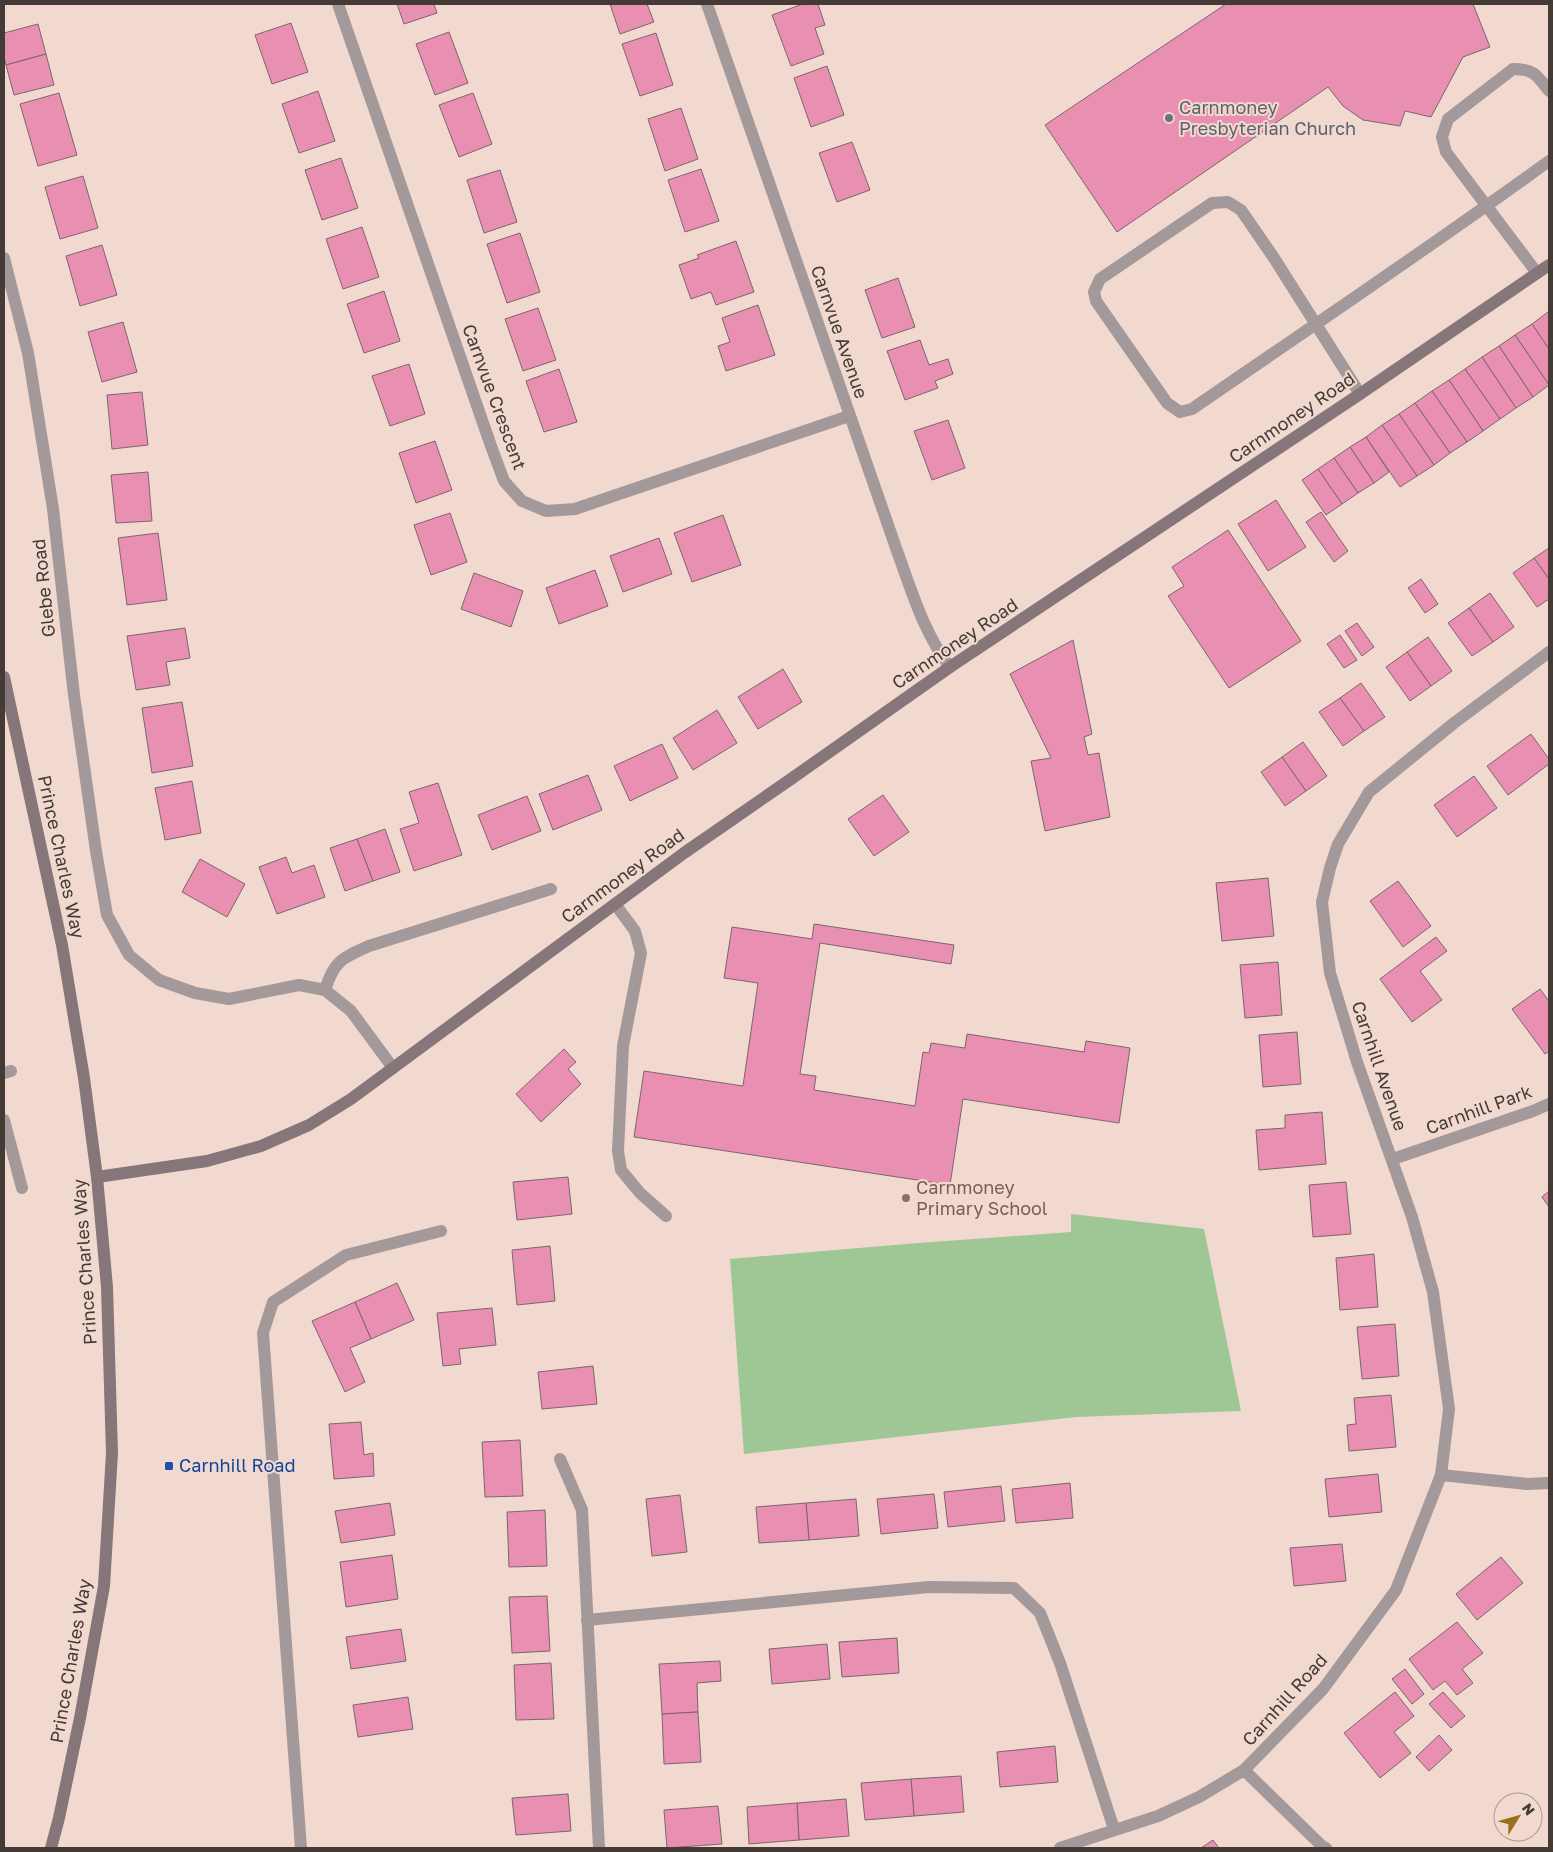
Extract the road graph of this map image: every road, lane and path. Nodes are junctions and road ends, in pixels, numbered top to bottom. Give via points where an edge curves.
1 (338, 4) edge
2 (707, 4) edge
3 (1549, 91) edge
4 (1549, 161) edge
5 (1487, 206) junction
6 (4, 258) edge
7 (1549, 265) edge
8 (1537, 273) junction
9 (1316, 323) junction
10 (1360, 394) junction
11 (849, 416) junction
12 (1549, 652) edge
13 (950, 667) junction
14 (4, 677) edge
15 (551, 889) dead end
16 (615, 904) junction
17 (325, 990) junction
18 (393, 1068) junction
19 (1549, 1104) edge
20 (4, 1120) edge
21 (1393, 1159) junction
22 (96, 1176) junction
23 (22, 1188) dead end
24 (666, 1216) dead end
25 (441, 1231) dead end
26 (560, 1459) dead end
27 (1441, 1475) junction
28 (1549, 1483) edge
29 (587, 1620) junction
30 (1244, 1770) junction
31 (1114, 1829) junction
32 (50, 1848) edge
33 (301, 1848) edge
34 (599, 1848) edge
35 (1060, 1848) edge
36 (1326, 1848) edge

1 - 11 street, Carnvue Crescent via 491,446 504,481 522,501 546,511 575,509
2 - 11 street, Carnvue Avenue
3 - 5 street via 1526,69 1513,69 1448,119 1442,137 1446,152
4 - 5 street
5 - 8 street
5 - 9 street
6 - 17 street, Glebe Road via 30,362 53,509 74,695 107,915 129,955 159,980 195,993 229,999 298,985
7 - 8 street, Carnmoney Road
8 - 10 street, Carnmoney Road
9 - 9 street via 1192,409 1180,412 1167,403 1096,301 1094,292 1100,279 1212,203 1228,202 1241,210
9 - 10 street
10 - 13 street, Carnmoney Road
11 - 13 street, Carnvue Avenue via 927,630
12 - 21 street, Carnhill Avenue via 1369,792 1338,844 1330,868 1322,902 1330,973 1357,1062
13 - 16 street, Carnmoney Road
14 - 22 street, Prince Charles Way via 62,945
15 - 17 street, Carnmoney Road via 353,953 330,972
16 - 18 street, Carnmoney Road
16 - 24 street via 635,930 642,952 623,1046 619,1161 621,1170 640,1193
17 - 18 street via 351,1011
18 - 22 street, Carnmoney Road via 309,1125 261,1146 207,1161
19 - 21 street, Carnhill Park
20 - 23 street
21 - 27 street, Carnhill Avenue via 1433,1292 1449,1409
22 - 32 street, Prince Charles Way via 107,1287 112,1452 104,1586 80,1718
25 - 33 street via 346,1255 273,1302 263,1333
26 - 29 street via 582,1510
27 - 28 street via 1527,1484
27 - 30 street, Carnhill Road via 1396,1590 1323,1689
29 - 31 street via 929,1587 1014,1588 1040,1613 1060,1663
29 - 34 street
30 - 31 street, Carnhill Road via 1199,1797 1158,1816
30 - 36 street
31 - 35 street, Carnhill Road

